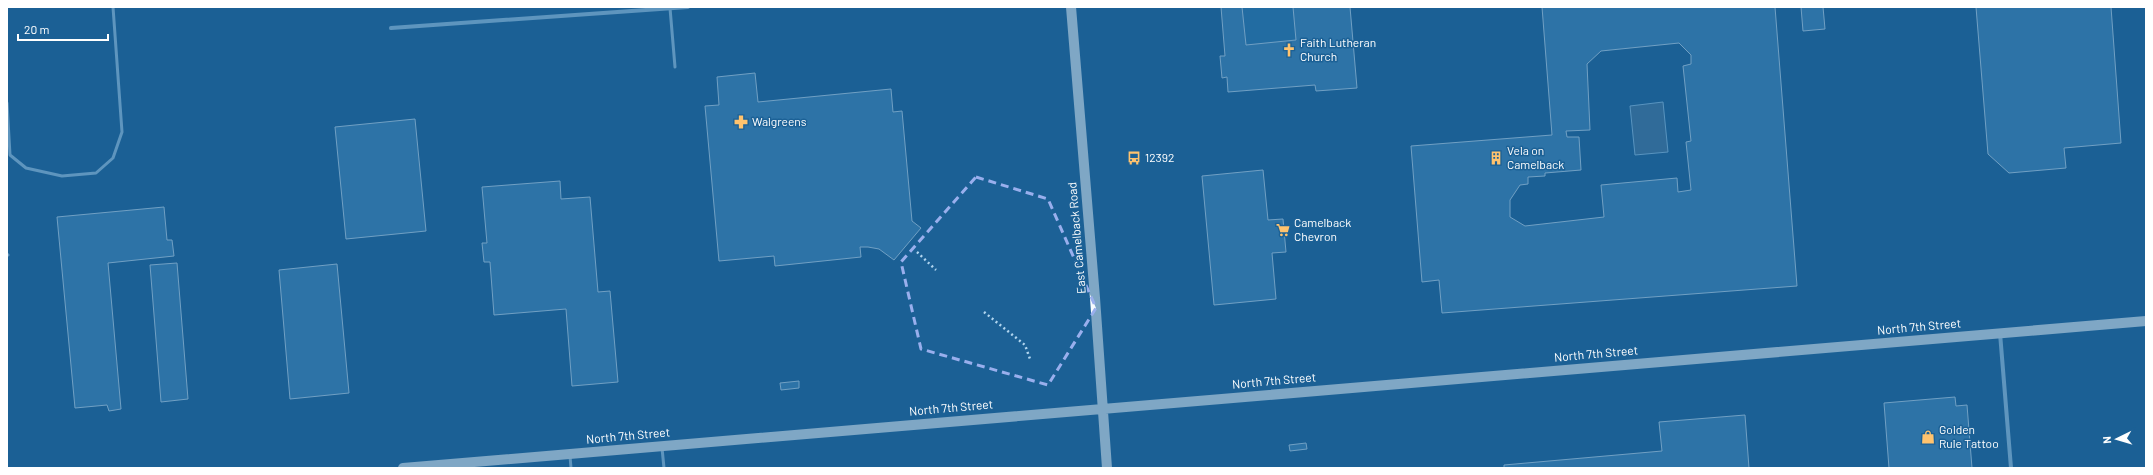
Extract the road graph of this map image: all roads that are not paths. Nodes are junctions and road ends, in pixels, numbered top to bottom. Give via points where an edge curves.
1 (113, 7) edge
2 (688, 7) edge
3 (1071, 7) edge
4 (670, 8) junction
5 (391, 28) dead end
6 (675, 67) dead end
7 (7, 103) edge
8 (2146, 321) edge
9 (2000, 333) junction
10 (1103, 408) junction
11 (662, 446) junction
12 (570, 454) junction
13 (494, 464) edge
14 (439, 466) edge
15 (403, 468) edge
16 (571, 468) edge
17 (664, 468) edge
18 (1107, 468) edge
19 (2011, 468) edge

1 - 7 lane via 122,132 113,158 96,173 62,176 26,168 10,155
2 - 4 street
3 - 10 main road, East Camelback Road
4 - 5 street
4 - 6 lane
8 - 9 main road, North 7th Street
9 - 10 main road, North 7th Street
9 - 19 street
10 - 11 main road, North 7th Street
10 - 18 main road, East Camelback Road
11 - 12 main road, North 7th Street
11 - 17 lane
12 - 13 main road, North 7th Street
12 - 16 lane
13 - 14 main road, North 7th Street
14 - 15 main road, North 7th Street

